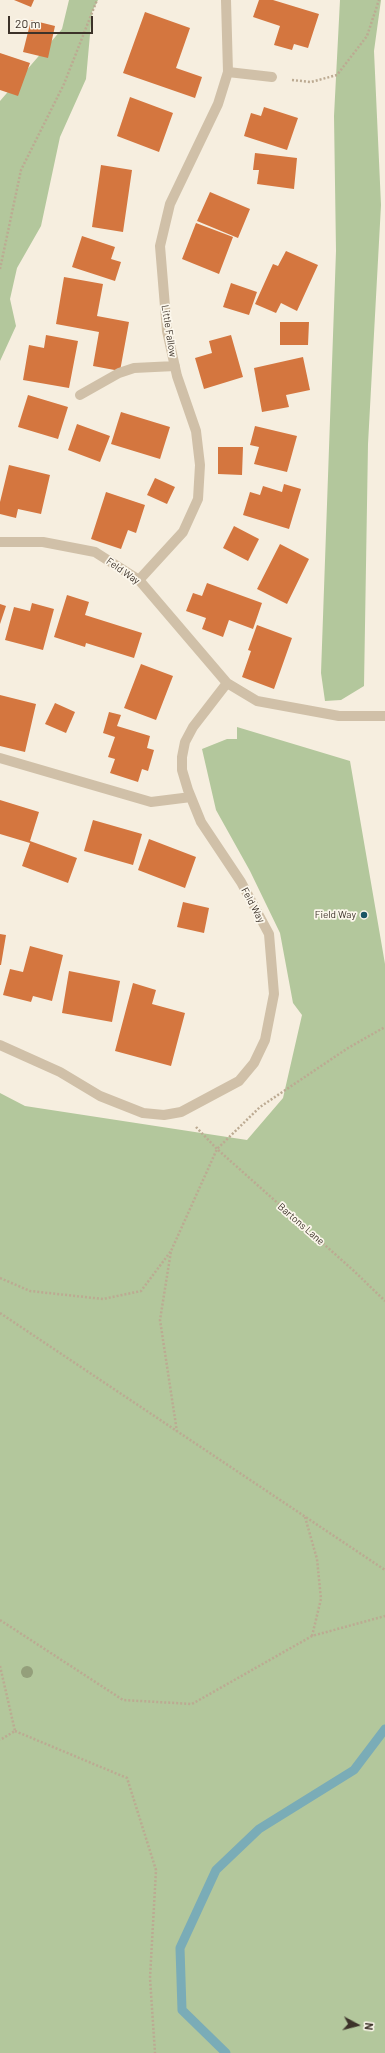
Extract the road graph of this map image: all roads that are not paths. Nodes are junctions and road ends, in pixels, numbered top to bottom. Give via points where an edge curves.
1 (226, 0) edge
2 (228, 72) junction
3 (272, 77) road end
4 (175, 366) junction
5 (80, 395) dead end
6 (0, 542) edge
7 (139, 580) junction
8 (227, 683) junction
9 (385, 716) edge
10 (0, 758) edge
11 (191, 797) junction
12 (0, 1045) edge

1 - 2 street, Little Fallow
2 - 3 street
2 - 4 street, Little Fallow via 218,104 170,204 160,246 167,330
4 - 5 street via 134,368
4 - 7 street, Little Fallow via 196,432 200,465 198,499 183,532
6 - 7 street, Feld Way via 43,542 95,552
7 - 8 street, Feld Way
8 - 9 street, Feld Way via 258,701 339,716
8 - 11 street, Feld Way via 193,727 185,742 182,770
10 - 11 street via 152,802
11 - 12 street, Feld Way via 201,822 241,882 269,934 274,994 265,1040 254,1063 239,1080 181,1112 164,1115 143,1113 100,1096 60,1072

